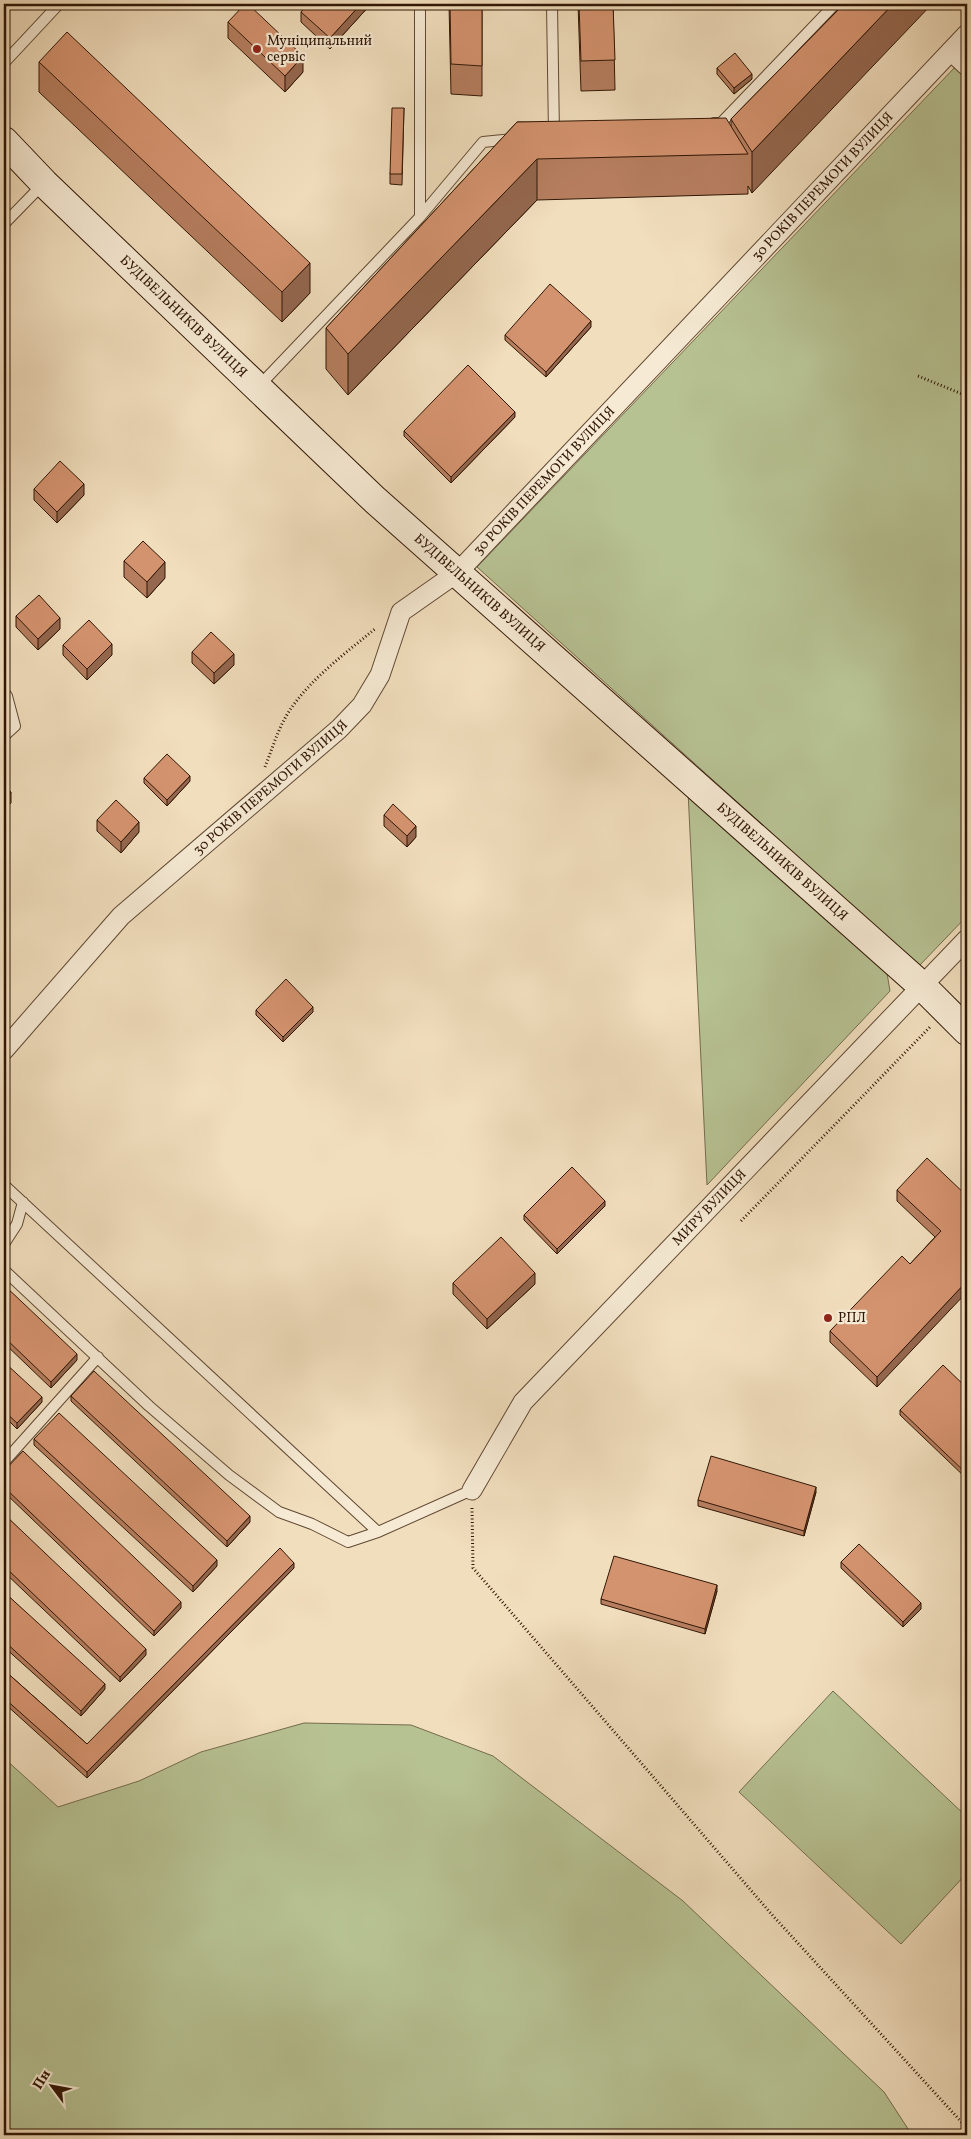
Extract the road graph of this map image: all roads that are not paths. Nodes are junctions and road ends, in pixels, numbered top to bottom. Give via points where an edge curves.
1 (59, 4) edge
2 (420, 4) edge
3 (552, 4) edge
4 (835, 4) edge
5 (967, 34) edge
6 (951, 51) junction
7 (4, 63) edge
8 (967, 66) edge
9 (701, 124) edge
10 (554, 136) edge
11 (527, 138) edge
12 (4, 141) edge
13 (44, 183) junction
14 (420, 217) junction
15 (4, 224) edge
16 (259, 387) junction
17 (458, 572) junction
18 (4, 692) edge
19 (4, 736) edge
20 (967, 939) edge
21 (922, 986) junction
22 (967, 1031) edge
23 (4, 1050) edge
24 (4, 1185) edge
25 (23, 1202) junction
26 (4, 1244) edge
27 (4, 1270) edge
28 (98, 1357) junction
29 (4, 1462) edge
30 (472, 1490) joint
31 (378, 1532) junction

1 - 7 lane
2 - 14 lane
3 - 10 lane
4 - 9 lane via 721,123
5 - 6 street, 30 РОКІВ ПЕРЕМОГИ ВУЛИЦЯ
6 - 8 street
6 - 17 street, 30 РОКІВ ПЕРЕМОГИ ВУЛИЦЯ
11 - 14 lane via 483,142
12 - 13 street, БУДІВЕЛЬНИКІВ ВУЛИЦЯ
13 - 15 lane
13 - 16 street, БУДІВЕЛЬНИКІВ ВУЛИЦЯ
14 - 16 lane
16 - 17 street, БУДІВЕЛЬНИКІВ ВУЛИЦЯ via 375,500
17 - 21 street, БУДІВЕЛЬНИКІВ ВУЛИЦЯ
17 - 23 street, 30 РОКІВ ПЕРЕМОГИ ВУЛИЦЯ via 401,612 380,675 362,705 339,729 121,916
18 - 19 lane via 16,726
20 - 21 street, МИРУ ВУЛИЦЯ
21 - 22 street, БУДІВЕЛЬНИКІВ ВУЛИЦЯ
21 - 30 street, МИРУ ВУЛИЦЯ via 523,1402
24 - 25 lane
25 - 26 lane via 17,1224
25 - 31 lane
27 - 28 lane
28 - 29 lane
28 - 31 lane via 229,1474 279,1512 348,1542
30 - 31 lane

